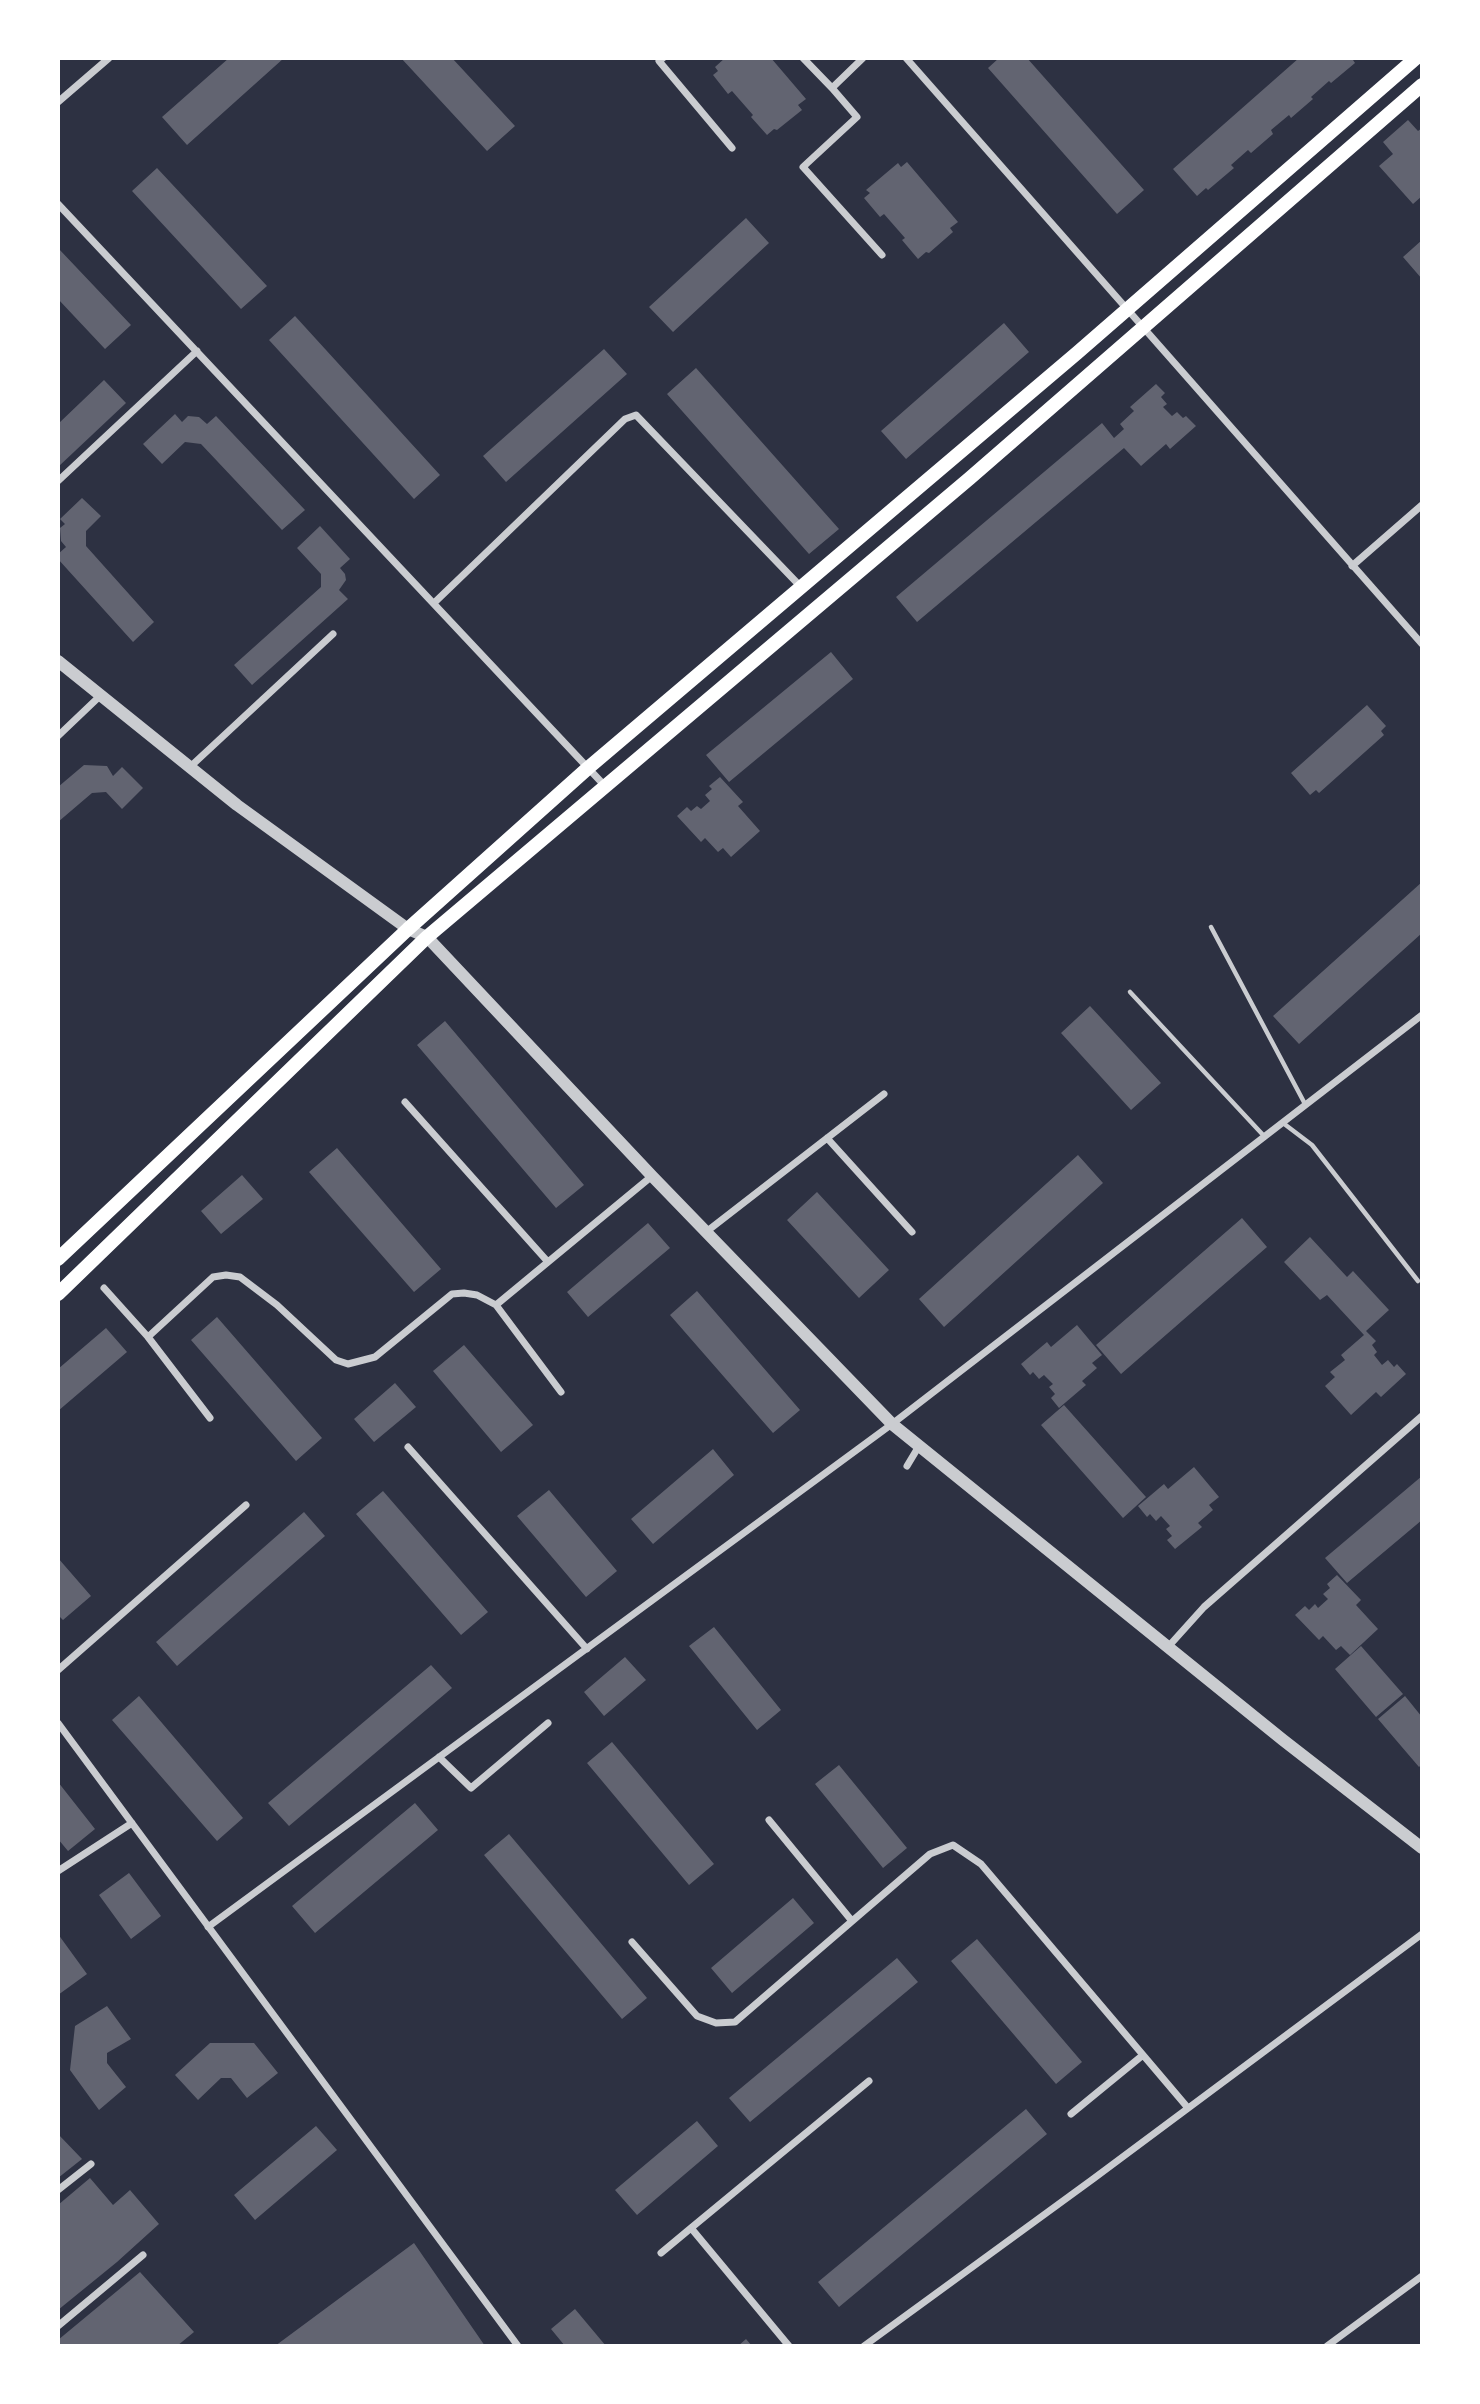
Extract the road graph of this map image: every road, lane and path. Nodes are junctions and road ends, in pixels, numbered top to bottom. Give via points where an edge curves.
1 (109, 58) edge
2 (663, 58) edge
3 (803, 58) edge
4 (863, 58) edge
5 (906, 58) edge
6 (1416, 58) edge
7 (1422, 85) edge
8 (832, 88) junction
9 (58, 102) edge
10 (732, 148) dead end
11 (58, 204) edge
12 (882, 255) dead end
13 (1126, 310) junction
14 (1142, 328) junction
15 (197, 351) junction
16 (58, 481) edge
17 (1422, 505) edge
18 (1352, 566) junction
19 (801, 587) junction
20 (434, 603) junction
21 (333, 634) dead end
22 (1422, 644) edge
23 (58, 661) edge
24 (101, 695) junction
25 (58, 736) edge
26 (190, 767) junction
27 (588, 768) junction
28 (605, 786) junction
29 (1211, 927) dead end
30 (408, 929) junction
31 (428, 937) junction
32 (1129, 992) dead end
33 (1422, 1015) edge
34 (884, 1094) dead end
35 (405, 1102) dead end
36 (1305, 1105) junction
37 (1283, 1122) junction
38 (1264, 1137) junction
39 (827, 1138) junction
40 (652, 1175) junction
41 (706, 1232) junction
42 (912, 1232) dead end
43 (58, 1259) edge
44 (548, 1262) junction
45 (1418, 1281) dead end
46 (104, 1288) dead end
47 (58, 1294) edge
48 (496, 1305) junction
49 (148, 1337) junction
50 (561, 1392) dead end
51 (1422, 1416) edge
52 (210, 1418) dead end
53 (892, 1424) junction
54 (919, 1446) junction
55 (408, 1447) dead end
56 (907, 1466) dead end
57 (246, 1505) dead end
58 (1168, 1647) junction
59 (586, 1649) junction
60 (58, 1670) edge
61 (58, 1723) edge
62 (548, 1723) dead end
63 (439, 1757) junction
64 (769, 1820) dead end
65 (132, 1824) junction
66 (1422, 1848) edge
67 (58, 1871) edge
68 (852, 1921) junction
69 (208, 1927) junction
70 (1422, 1934) edge
71 (632, 1942) dead end
72 (1143, 2055) junction
73 (869, 2081) dead end
74 (1188, 2108) junction
75 (1071, 2114) dead end
76 (91, 2164) dead end
77 (58, 2190) edge
78 (691, 2228) junction
79 (661, 2253) dead end
80 (143, 2255) dead end
81 (1422, 2276) edge
82 (58, 2326) edge
83 (1338, 2343) edge
84 (517, 2346) edge
85 (789, 2346) edge
86 (864, 2346) edge
87 (1326, 2346) edge

1 - 9 street
2 - 10 street via 659,61
3 - 8 street
4 - 8 street
5 - 13 street
6 - 13 main road
7 - 14 main road
8 - 12 street via 857,117 803,167
11 - 15 street
13 - 14 street
13 - 19 main road
14 - 18 street
14 - 28 main road
15 - 16 street
15 - 20 street
17 - 18 street
18 - 22 street
19 - 20 street via 636,415 625,419
19 - 27 main road
20 - 27 street
21 - 26 street
23 - 24 street
24 - 25 street
24 - 26 street
26 - 30 street
27 - 28 street
27 - 30 main road
28 - 31 main road
29 - 36 lane
30 - 31 street
30 - 43 main road
31 - 40 street
31 - 47 main road
32 - 38 lane
33 - 36 street
34 - 39 street
35 - 44 street
36 - 37 street
37 - 38 street
37 - 45 lane via 1312,1144
38 - 53 street
39 - 41 street
39 - 42 street
40 - 41 street
40 - 44 street
41 - 53 street
44 - 48 street
46 - 49 street
48 - 49 street via 477,1295 452,1294 374,1357 348,1364 335,1360 240,1277 226,1275 213,1277
48 - 50 street
49 - 52 street
51 - 58 street via 1204,1607
53 - 54 street
53 - 59 street
54 - 56 street
54 - 58 street
55 - 59 street
57 - 60 street
58 - 66 street
59 - 63 street
61 - 65 street
62 - 63 street via 471,1788
63 - 69 street
64 - 68 street
65 - 67 street
65 - 69 street
68 - 71 street via 735,2022 716,2024 698,2015
68 - 72 street via 930,1854 953,1845 981,1864
69 - 84 street
70 - 74 street
72 - 74 street
72 - 75 street
73 - 78 street
74 - 86 street
76 - 77 street
78 - 79 street
78 - 85 street
80 - 82 street
81 - 83 street
83 - 87 street

